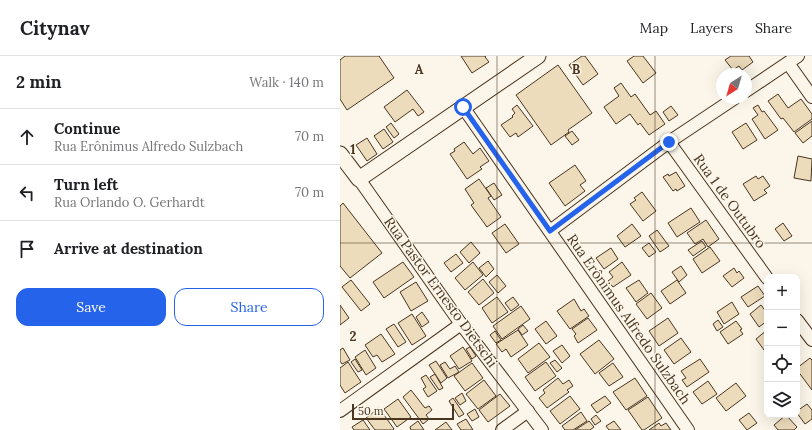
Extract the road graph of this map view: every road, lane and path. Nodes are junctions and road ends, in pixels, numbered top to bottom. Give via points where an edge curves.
1 (538, 56) edge
2 (793, 59) edge
3 (752, 87) edge
4 (812, 97) edge
5 (726, 104) edge
6 (463, 107) junction
7 (669, 142) junction
8 (340, 154) edge
9 (359, 179) junction
10 (550, 231) junction
11 (764, 274) edge
12 (461, 324) junction
13 (800, 324) edge
14 (812, 340) edge
15 (340, 411) edge
16 (528, 411) junction
17 (502, 430) edge
18 (542, 430) edge
19 (688, 430) edge

1 - 6 street
2 - 3 street
2 - 4 street
5 - 7 street
6 - 9 street
6 - 10 street, Rua Erônimus Alfredo Sulzbach
7 - 10 street
7 - 11 street, Rua 1 de Outubro
8 - 9 street, Rua Pastor Ernesto Dietschi
9 - 12 street, Rua Pastor Ernesto Dietschi
10 - 19 street, Rua Erônimus Alfredo Sulzbach
12 - 15 street
12 - 16 street, Rua Pastor Ernesto Dietschi
13 - 14 street
16 - 17 street
16 - 18 street, Rua Pastor Ernesto Dietschi

